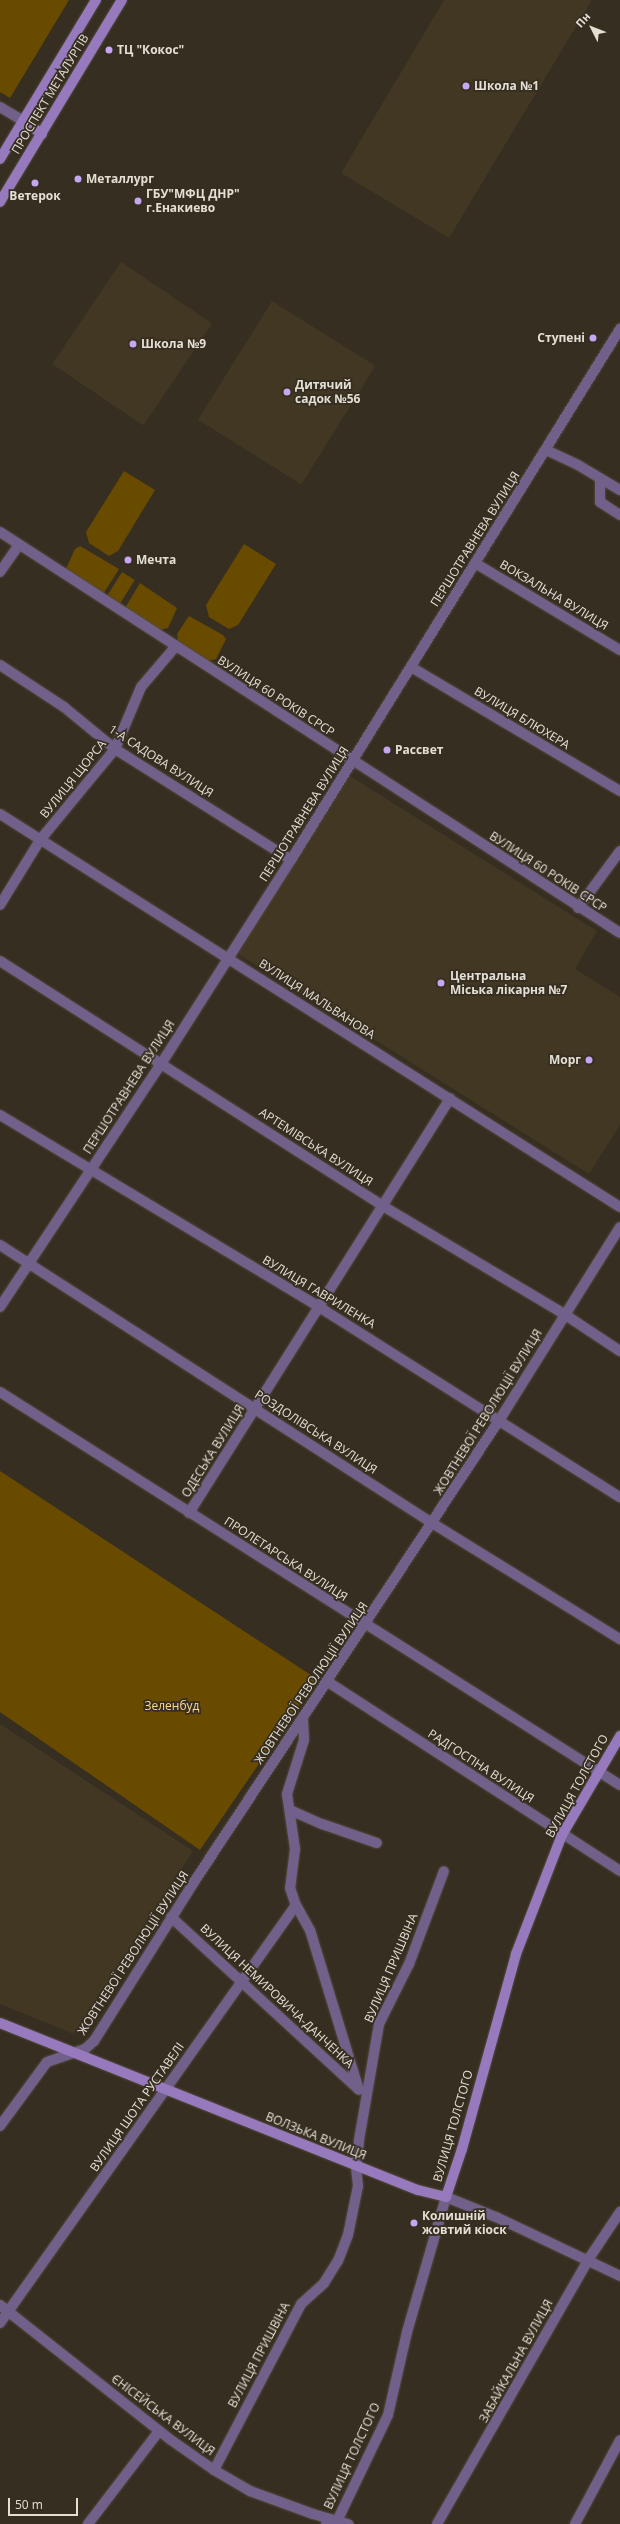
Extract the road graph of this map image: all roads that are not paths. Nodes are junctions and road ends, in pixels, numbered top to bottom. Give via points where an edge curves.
1 (96, 0) edge
2 (122, 0) edge
3 (0, 106) edge
4 (23, 121) junction
5 (42, 134) junction
6 (0, 159) edge
7 (0, 202) edge
8 (620, 329) edge
9 (546, 450) junction
10 (600, 479) junction
11 (620, 490) edge
12 (620, 515) edge
13 (0, 532) edge
14 (19, 545) junction
15 (475, 563) junction
16 (0, 572) edge
17 (175, 647) junction
18 (620, 650) edge
19 (0, 665) edge
20 (411, 666) junction
21 (115, 749) junction
22 (352, 761) junction
23 (620, 791) edge
24 (0, 814) edge
25 (40, 840) junction
26 (620, 851) edge
27 (292, 860) junction
28 (0, 905) edge
29 (578, 908) junction
30 (620, 933) edge
31 (227, 957) junction
32 (0, 961) edge
33 (161, 1064) junction
34 (450, 1098) junction
35 (0, 1115) edge
36 (91, 1169) junction
37 (383, 1206) junction
38 (620, 1207) edge
39 (620, 1227) edge
40 (0, 1245) edge
41 (29, 1263) junction
42 (0, 1307) edge
43 (319, 1307) junction
44 (564, 1314) junction
45 (620, 1351) edge
46 (0, 1392) edge
47 (255, 1409) junction
48 (500, 1419) junction
49 (620, 1497) edge
50 (189, 1513) junction
51 (432, 1523) junction
52 (365, 1626) junction
53 (620, 1639) edge
54 (328, 1682) junction
55 (303, 1720) junction
56 (620, 1736) edge
57 (598, 1770) junction
58 (620, 1785) edge
59 (290, 1810) junction
60 (562, 1835) junction
61 (377, 1843) dead end
62 (444, 1871) dead end
63 (620, 1871) edge
64 (296, 1905) junction
65 (171, 1917) junction
66 (241, 1979) junction
67 (0, 2024) edge
68 (71, 2052) junction
69 (165, 2089) junction
70 (362, 2092) junction
71 (0, 2126) edge
72 (356, 2166) junction
73 (446, 2197) junction
74 (620, 2212) edge
75 (588, 2260) junction
76 (620, 2276) edge
77 (0, 2305) edge
78 (8, 2312) junction
79 (0, 2323) edge
80 (159, 2431) junction
81 (620, 2440) edge
82 (214, 2470) junction
83 (338, 2519) junction
84 (88, 2524) edge
85 (326, 2524) edge
86 (349, 2524) edge
87 (437, 2524) edge
88 (575, 2524) edge

1 - 4 street, ПРОСПЕКТ МЕТАЛУРГІВ
2 - 5 street, ПРОСПЕКТ МЕТАЛУРГІВ
3 - 4 street
4 - 5 street
4 - 6 street, ПРОСПЕКТ МЕТАЛУРГІВ
5 - 7 street, ПРОСПЕКТ МЕТАЛУРГІВ
8 - 9 street, ПЕРШОТРАВНЕВА ВУЛИЦЯ
9 - 10 street
9 - 15 street, ПЕРШОТРАВНЕВА ВУЛИЦЯ
10 - 11 street
10 - 12 street via 600,502
13 - 14 street, ВУЛИЦЯ 60 РОКІВ СРСР
14 - 16 street
14 - 17 street, ВУЛИЦЯ 60 РОКІВ СРСР
15 - 18 street, ВОКЗАЛЬНА ВУЛИЦЯ
15 - 20 street, ПЕРШОТРАВНЕВА ВУЛИЦЯ
17 - 21 street, ВУЛИЦЯ ЩОРСА via 141,687
17 - 22 street, ВУЛИЦЯ 60 РОКІВ СРСР
19 - 21 street, 1-А САДОВА ВУЛИЦЯ via 64,707
20 - 22 street, ПЕРШОТРАВНЕВА ВУЛИЦЯ
20 - 23 street, ВУЛИЦЯ БЛЮХЕРА
21 - 25 street, ВУЛИЦЯ ЩОРСА
21 - 27 street, 1-А САДОВА ВУЛИЦЯ
22 - 27 street, ПЕРШОТРАВНЕВА ВУЛИЦЯ
22 - 29 street, ВУЛИЦЯ 60 РОКІВ СРСР
24 - 25 street, ВУЛИЦЯ МАЛЬВАНОВА
25 - 28 street, ВУЛИЦЯ ЩОРСА
25 - 31 street, ВУЛИЦЯ МАЛЬВАНОВА
26 - 29 street
27 - 31 street, ПЕРШОТРАВНЕВА ВУЛИЦЯ
29 - 30 street, ВУЛИЦЯ 60 РОКІВ СРСР
31 - 33 street, ПЕРШОТРАВНЕВА ВУЛИЦЯ
31 - 34 street, ВУЛИЦЯ МАЛЬВАНОВА
32 - 33 street, АРТЕМІВСЬКА ВУЛИЦЯ
33 - 36 street, ПЕРШОТРАВНЕВА ВУЛИЦЯ
33 - 37 street, АРТЕМІВСЬКА ВУЛИЦЯ
34 - 37 street, ОДЕСЬКА ВУЛИЦЯ
34 - 38 street, ВУЛИЦЯ МАЛЬВАНОВА
35 - 36 street, ВУЛИЦЯ ГАВРИЛЕНКА
36 - 41 street, ПЕРШОТРАВНЕВА ВУЛИЦЯ
36 - 43 street, ВУЛИЦЯ ГАВРИЛЕНКА
37 - 43 street, ОДЕСЬКА ВУЛИЦЯ
37 - 44 street, АРТЕМІВСЬКА ВУЛИЦЯ
39 - 44 street, ЖОВТНЕВОЇ РЕВОЛЮЦІЇ ВУЛИЦЯ
40 - 41 street, РОЗДОЛІВСЬКА ВУЛИЦЯ
41 - 42 street, ПЕРШОТРАВНЕВА ВУЛИЦЯ
41 - 47 street, РОЗДОЛІВСЬКА ВУЛИЦЯ
43 - 47 street, ОДЕСЬКА ВУЛИЦЯ
43 - 48 street, ВУЛИЦЯ ГАВРИЛЕНКА
44 - 45 street, АРТЕМІВСЬКА ВУЛИЦЯ
44 - 48 street, ЖОВТНЕВОЇ РЕВОЛЮЦІЇ ВУЛИЦЯ
46 - 50 street, ПРОЛЕТАРСЬКА ВУЛИЦЯ
47 - 50 street, ОДЕСЬКА ВУЛИЦЯ
47 - 51 street, РОЗДОЛІВСЬКА ВУЛИЦЯ
48 - 49 street, ВУЛИЦЯ ГАВРИЛЕНКА
48 - 51 street, ЖОВТНЕВОЇ РЕВОЛЮЦІЇ ВУЛИЦЯ
50 - 52 street, ПРОЛЕТАРСЬКА ВУЛИЦЯ
51 - 52 street, ЖОВТНЕВОЇ РЕВОЛЮЦІЇ ВУЛИЦЯ
51 - 53 street, РОЗДОЛІВСЬКА ВУЛИЦЯ
52 - 54 street, ЖОВТНЕВОЇ РЕВОЛЮЦІЇ ВУЛИЦЯ
52 - 57 street, ПРОЛЕТАРСЬКА ВУЛИЦЯ
54 - 55 street, ЖОВТНЕВОЇ РЕВОЛЮЦІЇ ВУЛИЦЯ
54 - 60 street, РАДГОСПНА ВУЛИЦЯ
55 - 59 street via 304,1740 287,1794
55 - 65 street, ЖОВТНЕВОЇ РЕВОЛЮЦІЇ ВУЛИЦЯ
56 - 57 street, ВУЛИЦЯ ТОЛСТОГО
57 - 58 street, ПРОЛЕТАРСЬКА ВУЛИЦЯ
57 - 60 street, ВУЛИЦЯ ТОЛСТОГО
59 - 61 street
59 - 64 street via 295,1849 290,1888
60 - 63 street, РАДГОСПНА ВУЛИЦЯ
60 - 73 street, ВУЛИЦЯ ТОЛСТОГО via 516,1954 462,2149
62 - 70 street, ВУЛИЦЯ ПРИШВІНА via 409,1964 379,2024
64 - 66 street, ВУЛИЦЯ ШОТА РУСТАВЕЛІ
64 - 70 street via 310,1930
65 - 66 street, ВУЛИЦЯ НЕМИРОВИЧА-ДАНЧЕНКА
65 - 68 street, ЖОВТНЕВОЇ РЕВОЛЮЦІЇ ВУЛИЦЯ via 94,2041 84,2049
66 - 69 street, ВУЛИЦЯ ШОТА РУСТАВЕЛІ
66 - 70 street, ВУЛИЦЯ НЕМИРОВИЧА-ДАНЧЕНКА
67 - 68 street, ВОЛЗЬКА ВУЛИЦЯ
68 - 69 street, ВОЛЗЬКА ВУЛИЦЯ
68 - 71 street, ЖОВТНЕВОЇ РЕВОЛЮЦІЇ ВУЛИЦЯ via 47,2062
69 - 72 street, ВОЛЗЬКА ВУЛИЦЯ
69 - 78 street, ВУЛИЦЯ ШОТА РУСТАВЕЛІ
70 - 72 street, ВУЛИЦЯ ПРИШВІНА
72 - 73 street, ВОЛЗЬКА ВУЛИЦЯ via 418,2190
72 - 82 street, ВУЛИЦЯ ПРИШВІНА via 358,2186 348,2235 338,2261 324,2283 301,2304
73 - 75 street, ВОЛЗЬКА ВУЛИЦЯ
73 - 83 street, ВУЛИЦЯ ТОЛСТОГО via 407,2332 388,2415
74 - 75 street, ЗАБАЙКАЛЬНА ВУЛИЦЯ
75 - 76 street, ВОЛЗЬКА ВУЛИЦЯ
75 - 87 street, ЗАБАЙКАЛЬНА ВУЛИЦЯ
77 - 78 street, ЄНІСЕЙСЬКА ВУЛИЦЯ
78 - 79 street, ВУЛИЦЯ ШОТА РУСТАВЕЛІ
78 - 80 street, ЄНІСЕЙСЬКА ВУЛИЦЯ
80 - 82 street, ЄНІСЕЙСЬКА ВУЛИЦЯ
80 - 84 street
81 - 88 street
82 - 83 street, ЄНІСЕЙСЬКА ВУЛИЦЯ via 250,2491 312,2514
83 - 85 street, ВУЛИЦЯ ТОЛСТОГО
83 - 86 street, ЄНІСЕЙСЬКА ВУЛИЦЯ

